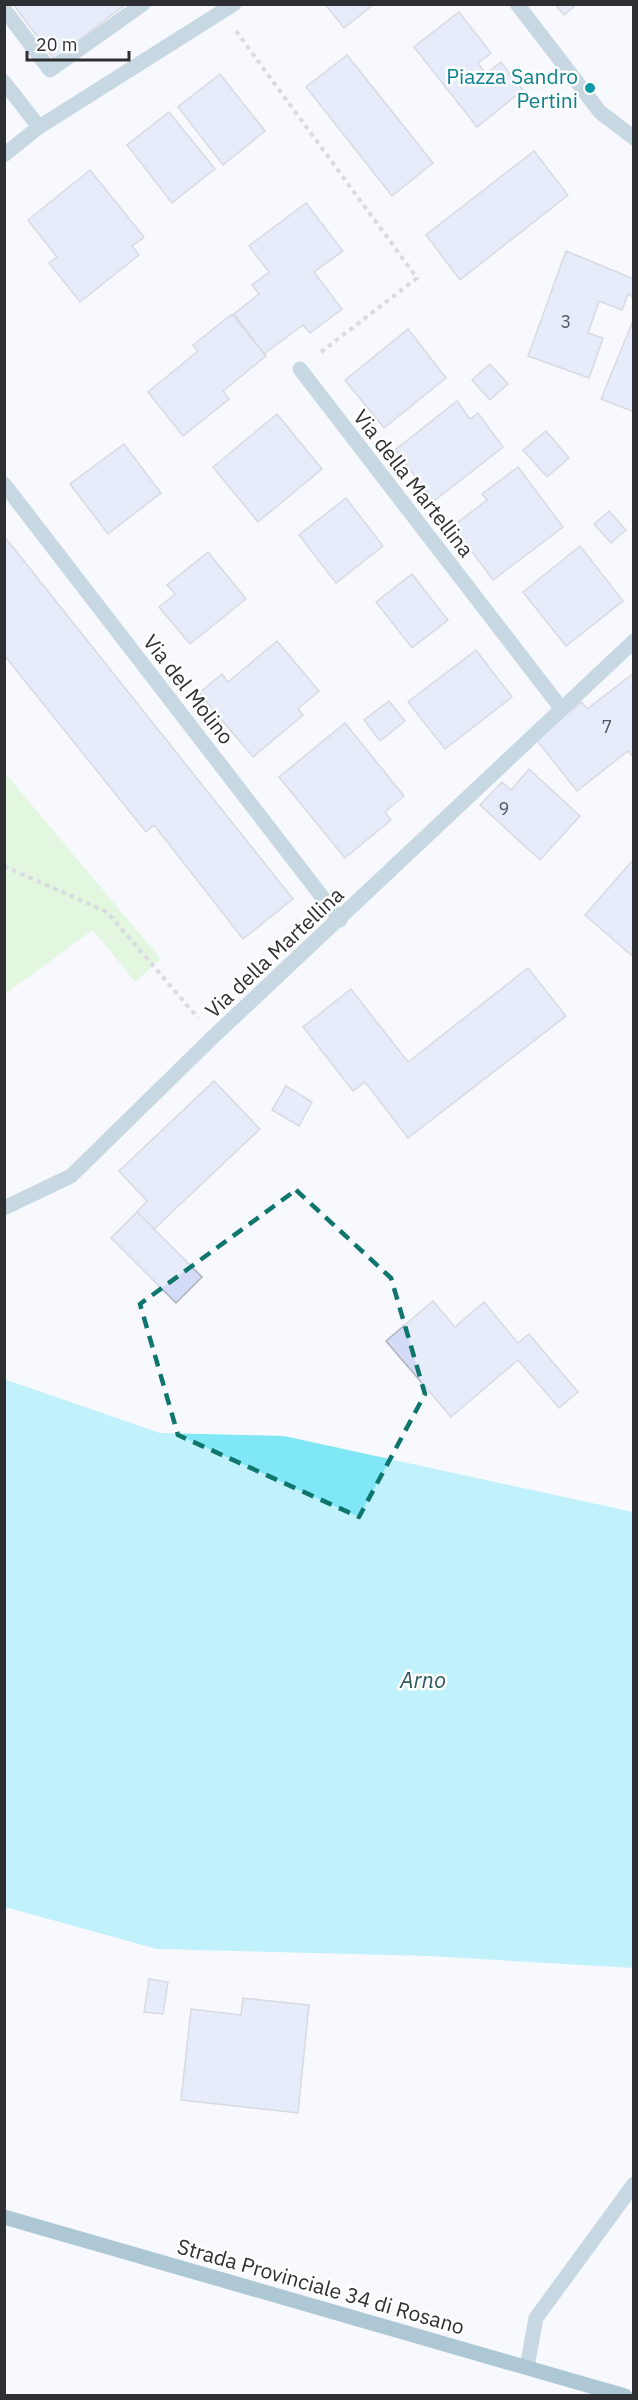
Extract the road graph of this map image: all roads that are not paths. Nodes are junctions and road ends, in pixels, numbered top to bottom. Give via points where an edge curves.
1 (143, 4) edge
2 (517, 4) edge
3 (4, 9) edge
4 (228, 9) edge
5 (4, 82) edge
6 (39, 127) junction
7 (633, 138) edge
8 (4, 154) edge
9 (300, 369) road end
10 (4, 484) edge
11 (633, 641) edge
12 (561, 708) junction
13 (340, 920) junction
14 (4, 1208) edge
15 (633, 2184) edge
16 (4, 2217) edge
17 (527, 2367) junction
18 (625, 2396) edge

1 - 3 street via 50,70
2 - 7 street via 600,112
4 - 6 street
5 - 6 street
6 - 8 street
9 - 12 street, Via della Martellina
10 - 13 street, Via del Molino
11 - 12 street, Via della Martellina
12 - 13 street, Via della Martellina
13 - 14 street, Via della Martellina via 71,1176
15 - 17 street via 536,2318
16 - 17 main road, Strada Provinciale 34 di Rosano
17 - 18 main road, Strada Provinciale 34 di Rosano

